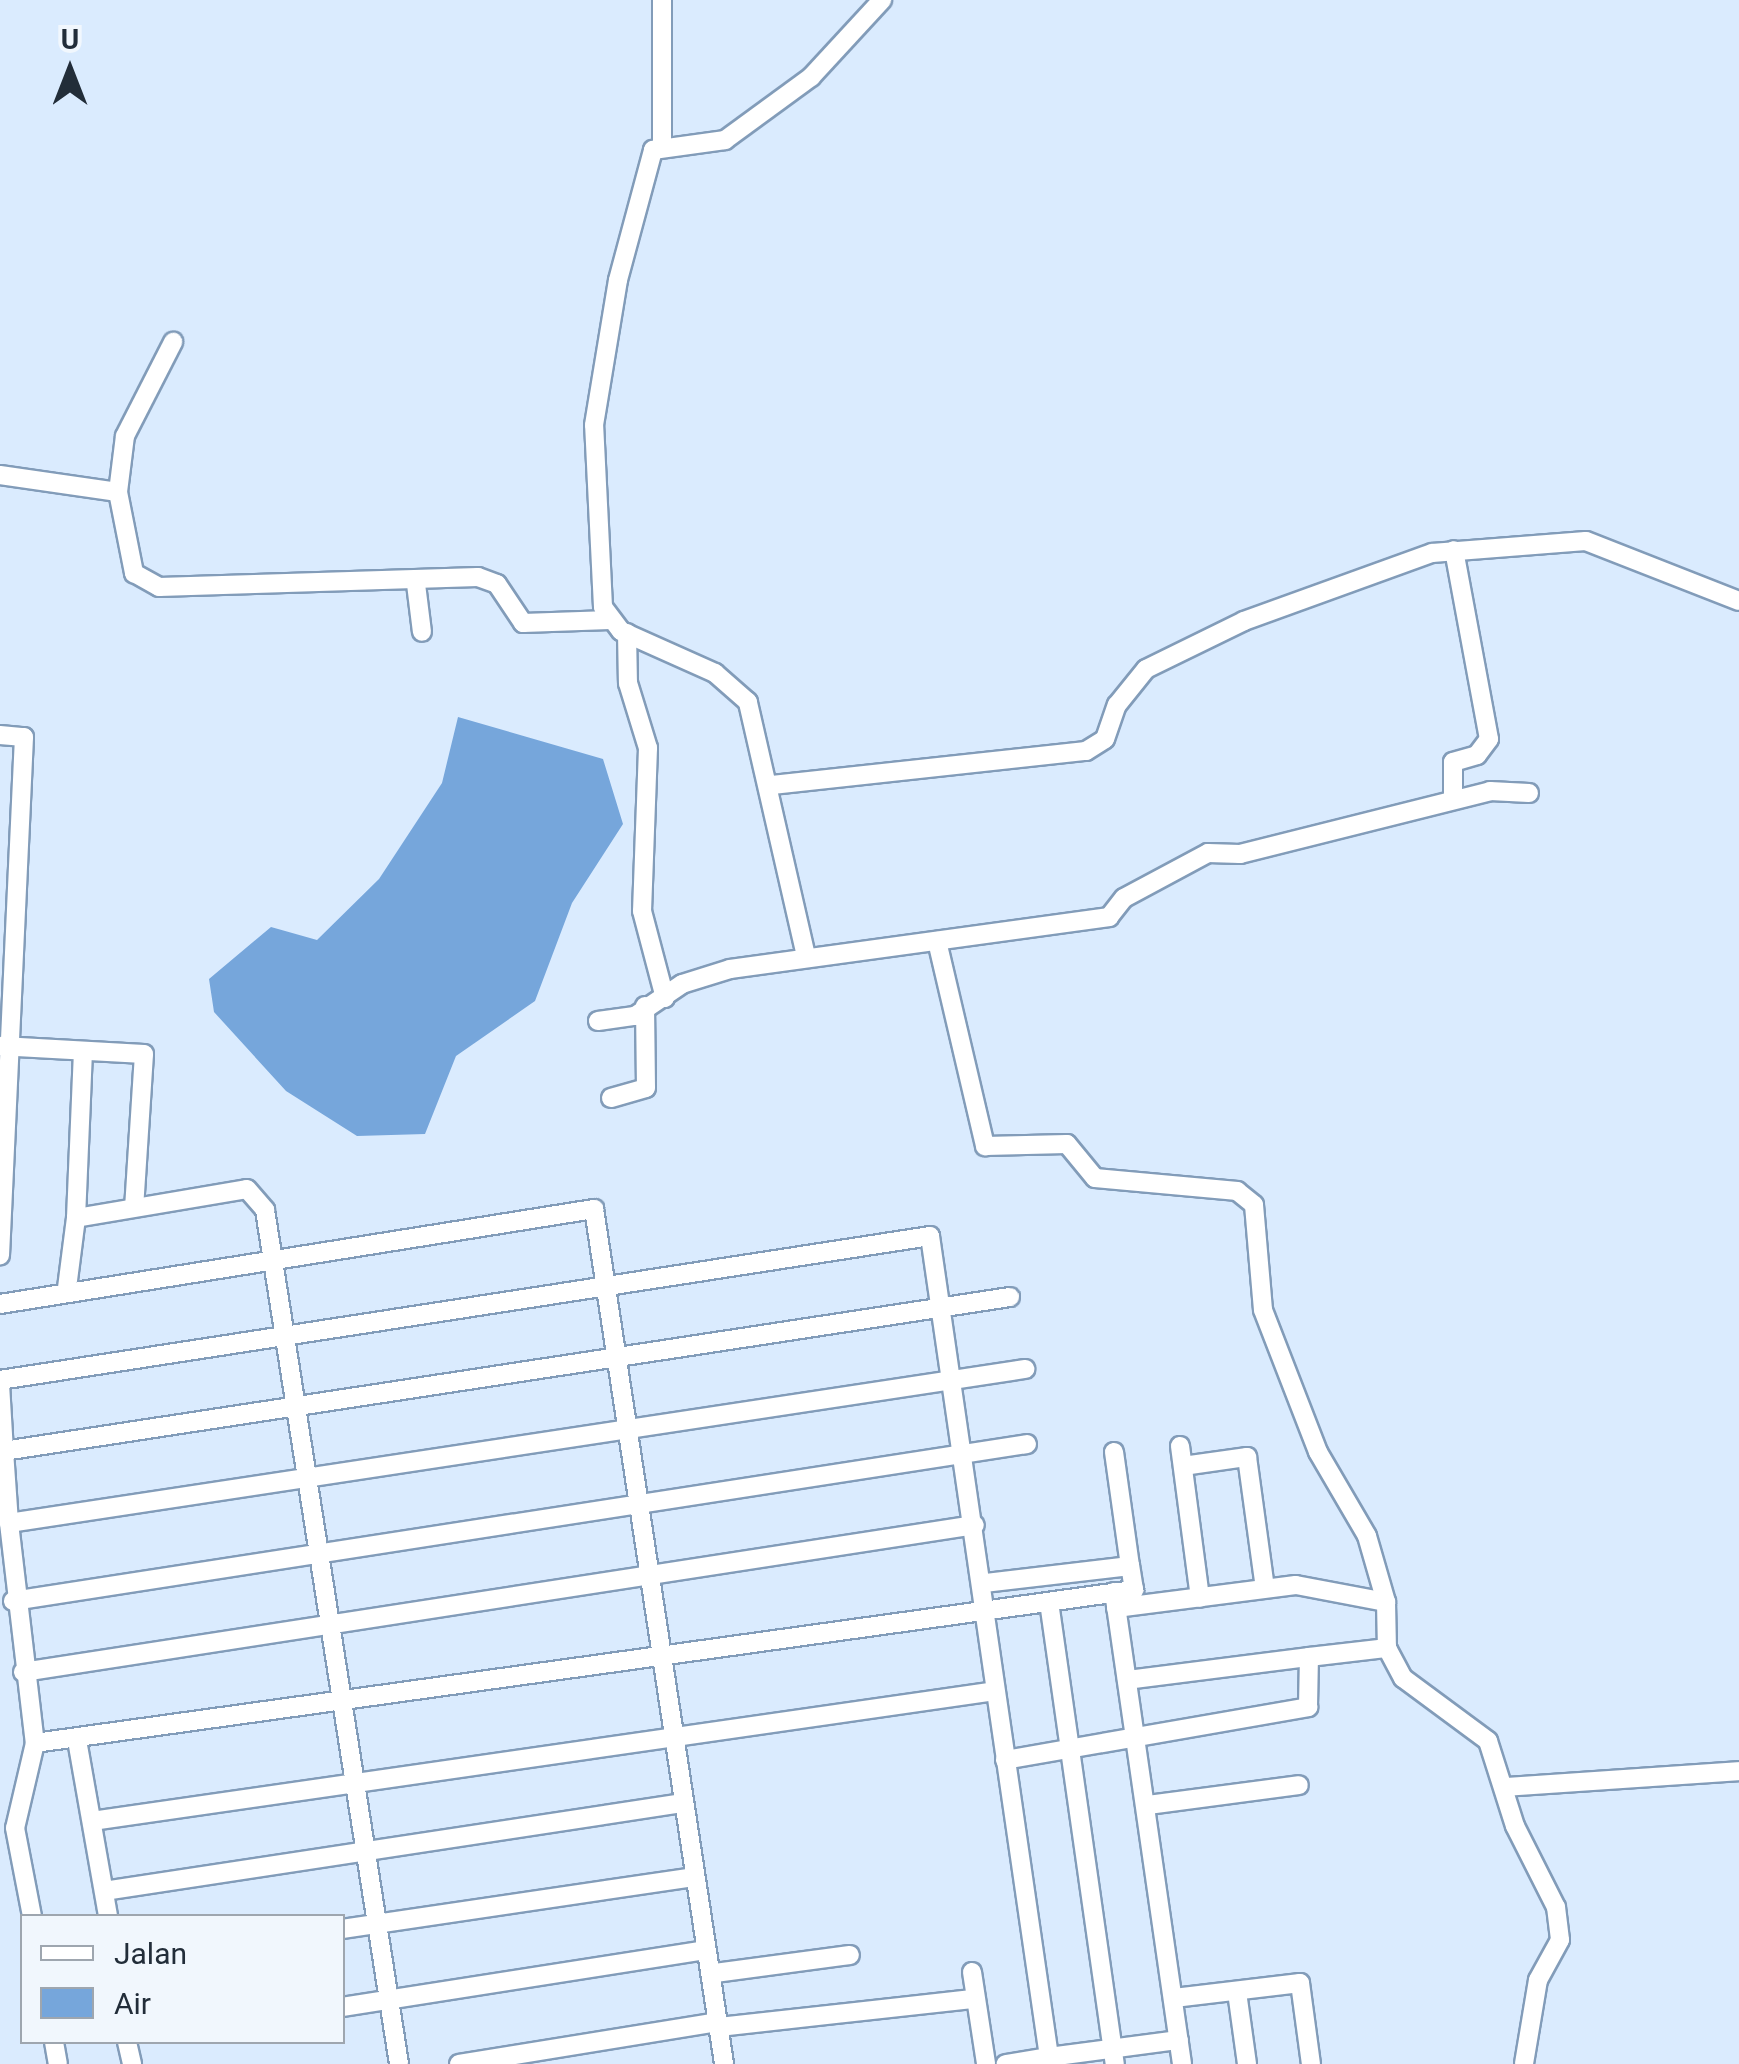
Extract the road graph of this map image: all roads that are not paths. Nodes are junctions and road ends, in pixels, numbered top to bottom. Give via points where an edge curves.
1 (662, 0) edge
2 (882, 0) edge
3 (662, 145) junction
4 (173, 342) dead end
5 (0, 475) edge
6 (118, 492) junction
7 (1454, 550) junction
8 (416, 584) junction
9 (1739, 600) edge
10 (610, 620) junction
11 (422, 632) dead end
12 (627, 633) junction
13 (0, 735) edge
14 (772, 785) junction
15 (1528, 793) dead end
16 (1453, 799) junction
17 (937, 941) junction
18 (806, 956) junction
19 (664, 998) junction
20 (645, 1006) junction
21 (598, 1021) dead end
22 (7, 1047) edge
23 (83, 1050) junction
24 (611, 1098) dead end
25 (134, 1207) junction
26 (76, 1218) junction
27 (0, 1254) edge
28 (270, 1263) junction
29 (605, 1284) junction
30 (67, 1288) junction
31 (1010, 1297) dead end
32 (0, 1304) edge
33 (938, 1306) junction
34 (284, 1334) junction
35 (616, 1358) junction
36 (1024, 1369) dead end
37 (951, 1378) junction
38 (0, 1382) edge
39 (294, 1408) junction
40 (626, 1425) junction
41 (1027, 1444) dead end
42 (1180, 1446) dead end
43 (4, 1450) junction
44 (1114, 1452) dead end
45 (964, 1454) junction
46 (1183, 1466) junction
47 (303, 1479) junction
48 (638, 1504) junction
49 (9, 1523) junction
50 (975, 1524) junction
51 (316, 1554) junction
52 (1130, 1566) junction
53 (651, 1574) junction
54 (986, 1583) junction
55 (1265, 1588) junction
56 (1200, 1598) junction
57 (1115, 1600) junction
58 (13, 1601) junction
59 (1049, 1602) junction
60 (1386, 1602) junction
61 (986, 1607) junction
62 (326, 1620) junction
63 (1387, 1648) junction
64 (665, 1657) junction
65 (1309, 1657) junction
66 (23, 1672) junction
67 (1127, 1680) junction
68 (995, 1691) junction
69 (340, 1704) junction
70 (677, 1734) junction
71 (77, 1740) junction
72 (1137, 1742) junction
73 (35, 1743) junction
74 (1070, 1752) junction
75 (1005, 1760) junction
76 (1739, 1770) edge
77 (352, 1781) junction
78 (1299, 1786) dead end
79 (1505, 1787) junction
80 (683, 1803) junction
81 (1148, 1805) junction
82 (92, 1822) junction
83 (8, 1828) edge
84 (365, 1853) junction
85 (695, 1876) junction
86 (104, 1891) junction
87 (31, 1914) edge
88 (108, 1914) edge
89 (376, 1924) junction
90 (345, 1929) edge
91 (707, 1950) junction
92 (850, 1955) dead end
93 (972, 1972) dead end
94 (715, 1974) junction
95 (1237, 1992) junction
96 (1174, 1998) junction
97 (974, 1999) junction
98 (389, 2002) junction
99 (345, 2008) edge
100 (719, 2024) junction
101 (1178, 2040) junction
102 (1114, 2056) edge
103 (1050, 2060) edge
104 (399, 2064) edge
105 (458, 2064) edge
106 (724, 2064) edge
107 (986, 2064) edge
108 (1006, 2064) edge
109 (1182, 2064) edge
110 (1248, 2064) edge
111 (1311, 2064) edge
112 (1524, 2064) edge

1 - 3 street
2 - 3 street via 811,77 737,132
3 - 10 street via 642,181 598,380 596,532
4 - 6 street via 125,436
5 - 6 street
6 - 8 street via 134,573 159,587
7 - 9 street via 1586,541
7 - 14 street via 1368,572 1146,669 1105,739 1086,751
7 - 16 street via 1489,739 1478,756 1453,762
8 - 10 street via 486,578 523,623
8 - 11 street
10 - 12 street
12 - 14 street via 715,672 742,696
12 - 19 street via 628,683 648,748 642,911
13 - 22 street via 24,737
14 - 18 street
15 - 16 street
16 - 17 street via 1240,854 1208,853 1124,898 1110,917
17 - 18 street
17 - 60 street via 985,1146 1067,1144 1095,1178 1237,1191 1254,1205 1262,1310 1318,1452 1351,1495
18 - 19 street via 730,969
19 - 20 street
20 - 21 street
20 - 24 street via 646,1088
22 - 23 street
22 - 27 street
23 - 25 street via 144,1054
23 - 26 street
25 - 26 street
25 - 28 street via 247,1189 266,1210
26 - 30 street
28 - 29 street via 594,1209
28 - 30 street
28 - 34 street
29 - 33 street via 930,1236
29 - 34 street
29 - 35 street
30 - 32 street
31 - 33 street
33 - 35 street
33 - 37 street
34 - 38 street
34 - 39 street
35 - 39 street
35 - 40 street
36 - 37 street
37 - 40 street
37 - 45 street
38 - 43 street
39 - 43 street
39 - 47 street
40 - 47 street
40 - 48 street
41 - 45 street
42 - 46 street
43 - 49 street
44 - 52 street
45 - 48 street
45 - 50 street
46 - 55 street via 1247,1456
46 - 56 street
47 - 49 street
47 - 51 street
48 - 51 street
48 - 53 street
49 - 58 street
50 - 53 street
50 - 54 street
51 - 58 street
51 - 62 street
52 - 54 street
52 - 57 street via 1134,1590
53 - 62 street
53 - 64 street
54 - 61 street
55 - 56 street
55 - 60 street via 1337,1589
56 - 57 street
57 - 59 street
57 - 67 street
58 - 66 street
59 - 61 street
59 - 74 street
60 - 63 street
61 - 64 street
61 - 68 street
62 - 66 street
62 - 69 street
63 - 65 street
63 - 79 street via 1403,1678 1488,1741
64 - 69 street
64 - 70 street
65 - 67 street
65 - 72 street via 1308,1707
66 - 73 street
67 - 72 street
68 - 70 street
68 - 75 street
69 - 71 street
69 - 77 street
70 - 77 street
70 - 80 street
71 - 73 street
71 - 82 street
72 - 74 street
72 - 81 street
73 - 83 street
74 - 75 street
74 - 102 street
75 - 103 street
76 - 79 street
77 - 82 street
77 - 84 street
78 - 81 street
79 - 112 street via 1561,1930 1538,1980
80 - 84 street
80 - 85 street
81 - 96 street
82 - 86 street
83 - 87 street
84 - 86 street
84 - 89 street
85 - 89 street
85 - 91 street
86 - 88 street
89 - 90 street
89 - 98 street
91 - 94 street
91 - 98 street
92 - 94 street
93 - 97 street
94 - 100 street
95 - 96 street
95 - 110 street
95 - 111 street via 1300,1983
96 - 101 street
97 - 100 street
97 - 107 street
98 - 99 street
98 - 104 street
100 - 105 street
100 - 106 street
101 - 102 street
101 - 109 street
102 - 103 street
103 - 108 street

